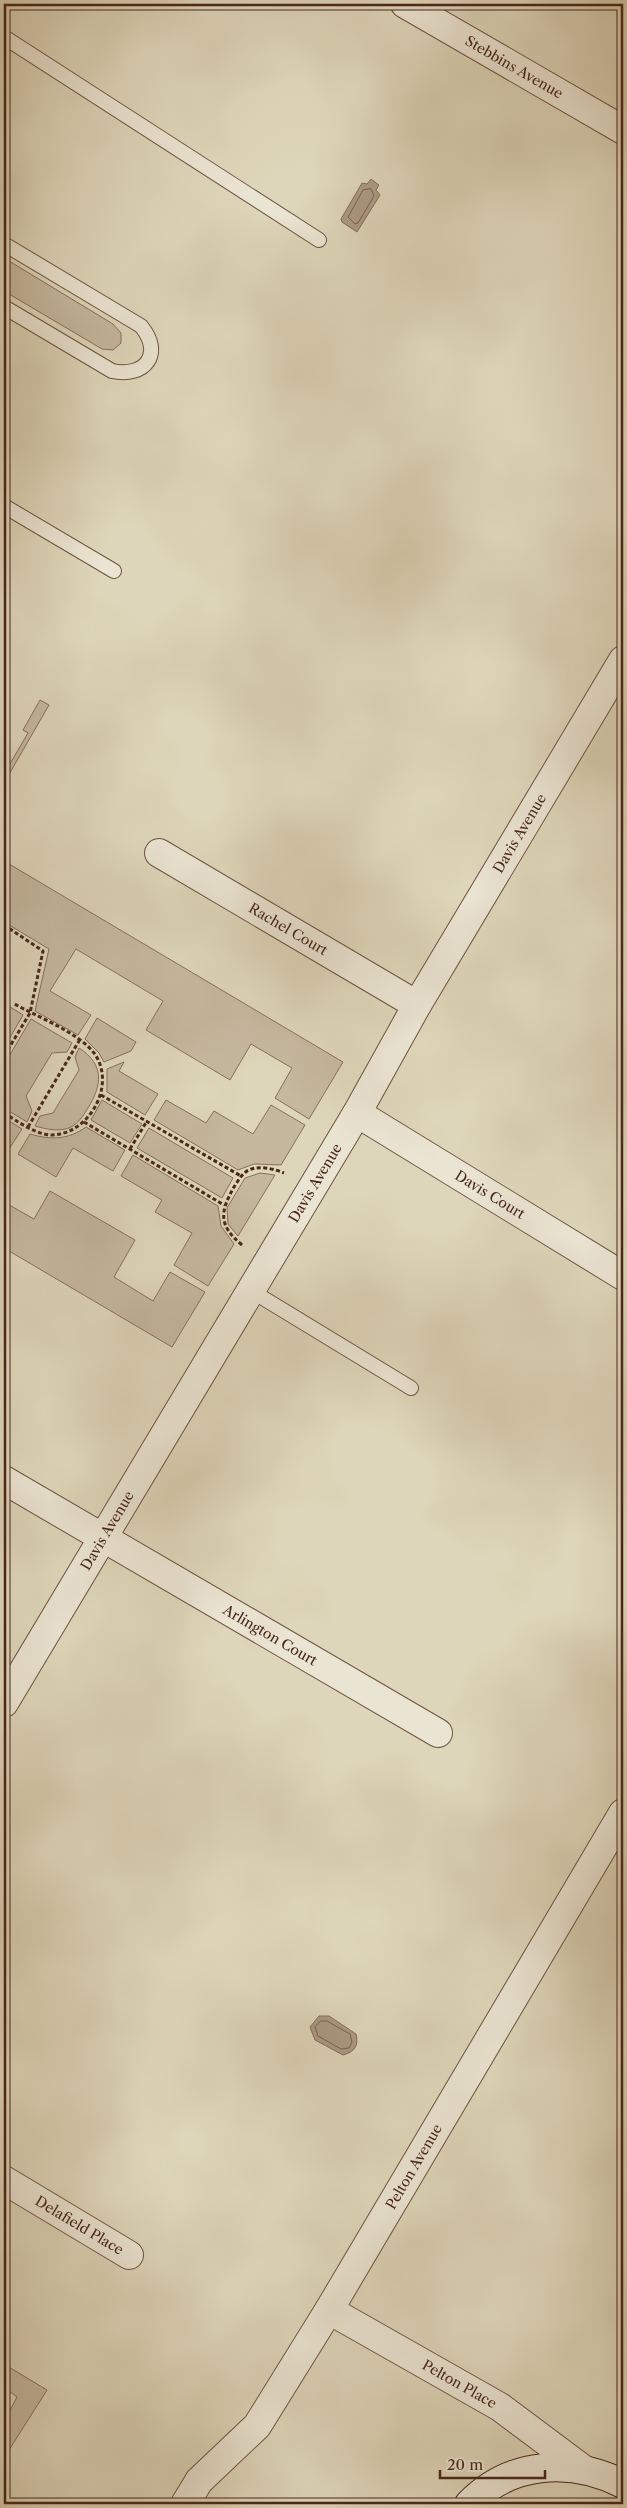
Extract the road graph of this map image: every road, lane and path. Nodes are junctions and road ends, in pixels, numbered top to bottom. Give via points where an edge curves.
1 (405, 4) edge
2 (4, 37) edge
3 (623, 130) edge
4 (319, 240) dead end
5 (4, 244) edge
6 (4, 307) edge
7 (4, 506) edge
8 (114, 571) dead end
9 (623, 660) edge
10 (159, 853) dead end
11 (4, 925) edge
12 (13, 1003) dead end
13 (417, 1005) junction
14 (30, 1013) junction
15 (79, 1041) junction
16 (4, 1056) edge
17 (101, 1095) junction
18 (4, 1113) edge
19 (357, 1113) junction
20 (147, 1121) junction
21 (84, 1122) junction
22 (28, 1127) junction
23 (130, 1149) junction
24 (285, 1174) dead end
25 (241, 1176) junction
26 (224, 1205) junction
27 (242, 1245) dead end
28 (623, 1276) edge
29 (250, 1290) junction
30 (411, 1388) dead end
31 (4, 1480) edge
32 (102, 1537) junction
33 (4, 1703) edge
34 (438, 1733) dead end
35 (623, 1813) edge
36 (4, 2180) edge
37 (129, 2255) dead end
38 (329, 2310) junction
39 (583, 2469) junction
40 (623, 2484) edge
41 (185, 2504) edge
42 (469, 2504) edge

1 - 3 street, Stebbins Avenue
2 - 4 lane
5 - 6 lane via 141,326 150,342 152,352 149,361 133,372 112,371
7 - 8 lane
9 - 13 street, Davis Avenue
10 - 13 street, Rachel Court
11 - 14 path via 43,950
12 - 14 path
13 - 19 street, Davis Avenue
14 - 15 path
14 - 16 path
15 - 17 path via 93,1052 101,1065
15 - 22 path
17 - 20 path
17 - 21 path
18 - 22 path
19 - 28 street, Davis Court
19 - 29 street, Davis Avenue
20 - 23 path
20 - 25 path
21 - 22 path via 67,1133 50,1135
21 - 23 path
23 - 26 path
24 - 25 path via 255,1169
25 - 26 path
26 - 27 path via 226,1227
29 - 30 lane
29 - 32 street, Davis Avenue
31 - 32 street, Arlington Court
32 - 33 street, Davis Avenue
32 - 34 street, Arlington Court
35 - 38 street, Pelton Avenue
36 - 37 street, Delafield Place
38 - 39 street, Pelton Place via 500,2407
38 - 41 street, Pelton Avenue via 257,2426 199,2481
39 - 40 street
39 - 42 street via 550,2466 521,2472 492,2484

